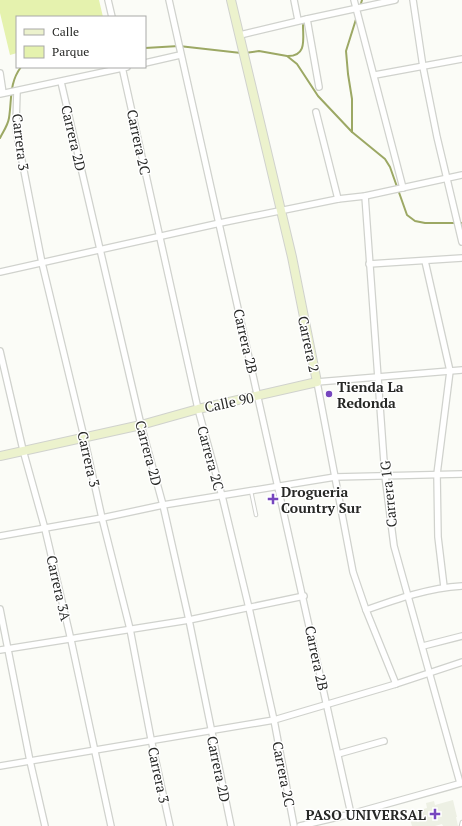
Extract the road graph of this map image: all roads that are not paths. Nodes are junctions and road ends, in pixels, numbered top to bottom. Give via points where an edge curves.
1 (108, 0) edge
2 (169, 0) edge
3 (232, 0) edge
4 (294, 0) edge
5 (354, 0) edge
6 (395, 0) edge
7 (413, 0) edge
8 (356, 9) junction
9 (112, 16) edge
10 (307, 18) junction
11 (298, 20) junction
12 (240, 35) junction
13 (180, 53) junction
14 (462, 58) edge
15 (146, 63) edge
16 (423, 67) junction
17 (120, 68) edge
18 (124, 68) edge
19 (0, 73) edge
20 (375, 75) junction
21 (60, 82) junction
22 (319, 87) dead end
23 (16, 91) junction
24 (4, 93) edge
25 (316, 112) dead end
26 (462, 175) edge
27 (446, 178) junction
28 (400, 189) junction
29 (365, 196) junction
30 (338, 199) junction
31 (280, 210) junction
32 (220, 222) junction
33 (159, 236) junction
34 (462, 242) edge
35 (100, 250) junction
36 (462, 258) edge
37 (425, 261) junction
38 (42, 263) junction
39 (370, 264) junction
40 (0, 272) edge
41 (0, 351) edge
42 (462, 370) edge
43 (450, 371) junction
44 (378, 377) junction
45 (317, 382) junction
46 (258, 396) junction
47 (198, 409) junction
48 (140, 425) junction
49 (84, 437) junction
50 (23, 450) junction
51 (0, 456) edge
52 (437, 474) junction
53 (462, 474) edge
54 (385, 476) junction
55 (335, 477) junction
56 (279, 486) junction
57 (251, 491) junction
58 (222, 496) junction
59 (163, 505) junction
60 (256, 515) dead end
61 (102, 518) junction
62 (45, 529) junction
63 (0, 536) edge
64 (462, 586) edge
65 (444, 587) junction
66 (408, 595) junction
67 (304, 596) junction
68 (249, 608) junction
69 (0, 609) edge
70 (366, 610) junction
71 (189, 620) junction
72 (130, 629) junction
73 (462, 636) edge
74 (71, 640) junction
75 (422, 646) junction
76 (8, 649) junction
77 (0, 650) edge
78 (462, 662) edge
79 (430, 672) junction
80 (396, 684) junction
81 (326, 704) junction
82 (274, 720) junction
83 (211, 731) junction
84 (151, 740) junction
85 (384, 741) dead end
86 (95, 750) junction
87 (338, 754) junction
88 (30, 761) junction
89 (0, 766) edge
90 (461, 785) edge
91 (351, 814) junction
92 (462, 822) edge
93 (45, 826) edge
94 (111, 826) edge
95 (170, 826) edge
96 (230, 826) edge
97 (294, 826) edge
98 (300, 826) edge
99 (461, 826) edge

1 - 9 street
2 - 13 street, Carrera 2B
3 - 12 street, Carrera 2
4 - 11 street
5 - 8 street
6 - 8 street
7 - 16 street
8 - 10 street
8 - 20 street
10 - 11 street
10 - 22 street
11 - 12 street
12 - 31 street, Carrera 2
13 - 15 street
13 - 32 street, Carrera 2B
14 - 16 street
16 - 20 street
16 - 27 street
17 - 21 street
18 - 33 street, Carrera 2C
19 - 24 street
20 - 28 street
21 - 23 street
21 - 35 street, Carrera 2D
23 - 24 street
23 - 38 street, Carrera 3 via 17,135
25 - 30 street
26 - 27 street
27 - 28 street
27 - 34 street
28 - 29 street
29 - 30 street
29 - 39 street, Carrera 1G
30 - 31 street
31 - 32 street
31 - 45 street, Carrera 2
32 - 33 street
32 - 46 street, Carrera 2B
33 - 35 street
33 - 47 street, Carrera 2C
35 - 38 street
35 - 48 street, Carrera 2D
36 - 37 street
37 - 39 street
37 - 43 street
38 - 40 street
38 - 49 street, Carrera 3
39 - 44 street, Carrera 1G
41 - 50 street, Carrera 3A
42 - 43 street, Calle 90
43 - 44 street, Calle 90
43 - 52 street
44 - 45 street, Calle 90
44 - 54 street, Carrera 1G
45 - 46 street, Calle 90
45 - 55 street, Carrera 2
46 - 47 street, Calle 90
46 - 56 street, Carrera 2B
47 - 48 street, Calle 90
47 - 58 street, Carrera 2C
48 - 49 street, Calle 90
48 - 59 street, Carrera 2D
49 - 50 street, Calle 90
49 - 61 street, Carrera 3
50 - 51 street, Calle 90
50 - 62 street, Carrera 3A
52 - 53 street
52 - 54 street
52 - 65 street via 438,537
54 - 55 street
54 - 66 street, Carrera 1G via 394,546
55 - 56 street
55 - 70 street, Carrera 2 via 353,572
56 - 57 street
56 - 67 street, Carrera 2B
57 - 58 street
57 - 60 lane
58 - 59 street
58 - 68 street, Carrera 2C
59 - 61 street
59 - 71 street, Carrera 2D
61 - 62 street
61 - 72 street, Carrera 3
62 - 63 street
62 - 74 street, Carrera 3A
64 - 65 street
65 - 66 street
66 - 70 street
66 - 75 street, Carrera 1G
67 - 68 street
67 - 81 street, Carrera 2B
68 - 71 street
68 - 82 street, Carrera 2C
69 - 76 street
70 - 80 street, Carrera 2
71 - 72 street
71 - 83 street, Carrera 2D
72 - 74 street
72 - 84 street, Carrera 3
73 - 75 street
74 - 76 street
74 - 86 street, Carrera 3A
75 - 79 street, Carrera 1G
76 - 77 street
76 - 88 street
78 - 79 street
79 - 80 street
79 - 90 street, Carrera 1G
80 - 81 street
81 - 82 street
81 - 87 street, Carrera 2B
82 - 83 street
82 - 97 street, Carrera 2C
83 - 84 street
83 - 96 street, Carrera 2D
84 - 86 street
84 - 95 street, Carrera 3
85 - 87 street
86 - 88 street
86 - 94 street, Carrera 3A
87 - 91 street, Carrera 2B
88 - 89 street
88 - 93 street
90 - 91 street
91 - 98 street
92 - 99 lane

